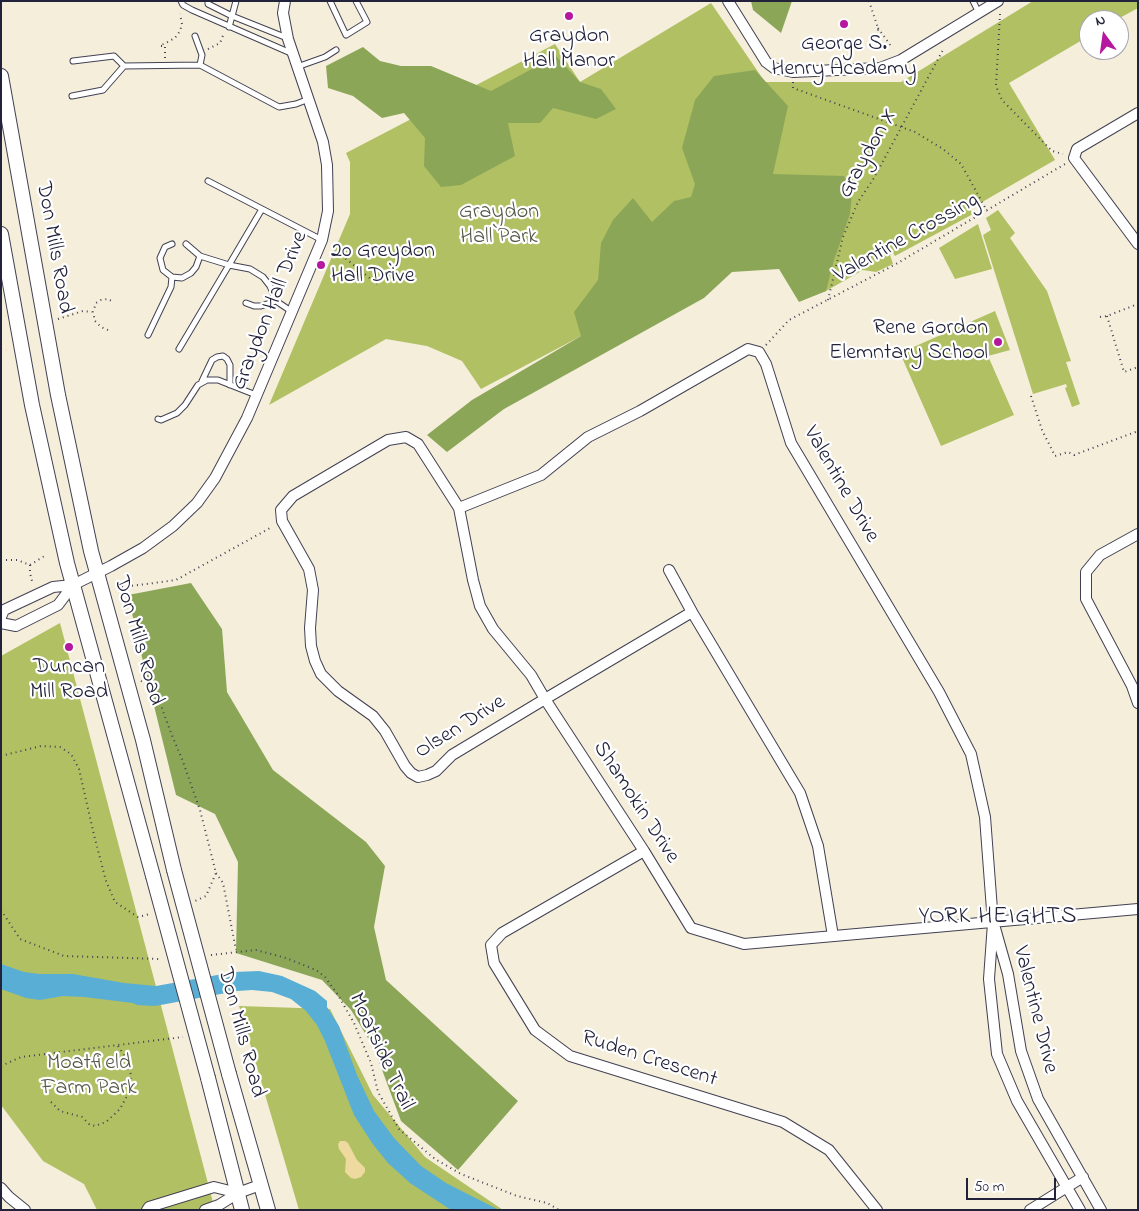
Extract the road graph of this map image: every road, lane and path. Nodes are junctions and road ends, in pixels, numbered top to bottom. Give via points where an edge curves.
1 (182, 1) edge
2 (236, 1) edge
3 (285, 1) edge
4 (330, 1) edge
5 (356, 1) edge
6 (728, 1) edge
7 (869, 1) edge
8 (973, 1) edge
9 (996, 2) edge
10 (208, 3) edge
11 (181, 12) dead end
12 (979, 12) junction
13 (202, 15) junction
14 (232, 16) junction
15 (229, 26) junction
16 (878, 28) junction
17 (951, 29) junction
18 (225, 32) dead end
19 (195, 36) dead end
20 (288, 39) junction
21 (164, 46) dead end
22 (891, 46) dead end
23 (336, 50) dead end
24 (879, 50) dead end
25 (201, 53) junction
26 (293, 54) junction
27 (73, 61) dead end
28 (200, 65) junction
29 (124, 66) junction
30 (297, 67) junction
31 (793, 72) junction
32 (1, 76) edge
33 (72, 96) dead end
34 (309, 99) junction
35 (1138, 112) edge
36 (900, 127) junction
37 (1074, 158) junction
38 (208, 181) dead end
39 (262, 209) junction
40 (987, 212) junction
41 (1, 234) edge
42 (322, 240) junction
43 (172, 244) dead end
44 (186, 244) dead end
45 (1138, 244) edge
46 (334, 249) dead end
47 (200, 256) junction
48 (229, 265) junction
49 (172, 277) junction
50 (377, 284) dead end
51 (828, 300) junction
52 (276, 301) junction
53 (113, 302) dead end
54 (246, 302) dead end
55 (1138, 304) edge
56 (292, 311) junction
57 (93, 312) junction
58 (1107, 316) junction
59 (1100, 317) dead end
60 (54, 321) dead end
61 (108, 330) dead end
62 (148, 335) dead end
63 (1, 349) edge
64 (179, 349) dead end
65 (6, 350) dead end
66 (759, 352) junction
67 (1138, 367) edge
68 (202, 382) junction
69 (230, 385) junction
70 (256, 395) junction
71 (1031, 396) dead end
72 (158, 419) dead end
73 (1138, 431) edge
74 (459, 508) junction
75 (282, 521) junction
76 (1138, 534) edge
77 (46, 555) dead end
78 (1, 560) edge
79 (30, 565) junction
80 (668, 570) dead end
81 (96, 574) junction
82 (32, 581) dead end
83 (73, 584) junction
84 (117, 587) dead end
85 (692, 612) junction
86 (1, 618) edge
87 (1, 623) edge
88 (545, 699) junction
89 (1138, 703) edge
90 (644, 851) junction
91 (216, 873) dead end
92 (1138, 909) edge
93 (1, 910) edge
94 (993, 923) junction
95 (833, 936) junction
96 (236, 951) junction
97 (209, 955) dead end
98 (163, 958) dead end
99 (183, 1037) dead end
100 (118, 1046) junction
101 (1, 1066) edge
102 (52, 1102) dead end
103 (1083, 1177) junction
104 (260, 1185) junction
105 (1067, 1187) junction
106 (1, 1188) edge
107 (238, 1193) junction
108 (25, 1210) edge
109 (147, 1210) edge
110 (204, 1210) edge
111 (242, 1210) edge
112 (268, 1210) edge
113 (559, 1210) edge
114 (877, 1210) edge
115 (1030, 1210) edge
116 (1080, 1210) edge
117 (1101, 1210) edge

1 - 13 lane via 183,5
2 - 14 lane
3 - 20 street, Graydon Hall Drive via 283,13
4 - 5 lane via 346,35 368,22
6 - 31 street via 766,62 774,68
7 - 16 path
8 - 12 lane
9 - 12 street
9 - 37 path via 1000,18 996,86 1002,100 1052,151
10 - 13 lane
10 - 14 lane
11 - 21 path via 180,31 175,38 160,44
12 - 17 street
13 - 15 lane
14 - 15 lane
14 - 20 lane
15 - 26 lane
16 - 22 path
16 - 24 path
17 - 31 street via 901,60 880,68
17 - 36 path, Graydon X via 942,53
18 - 25 path via 220,43
19 - 25 lane
20 - 26 street, Graydon Hall Drive
23 - 30 lane via 325,58
25 - 28 lane
26 - 30 street, Graydon Hall Drive
27 - 29 lane via 114,56
28 - 29 lane
28 - 34 lane via 279,107
29 - 33 lane via 103,90
30 - 34 street, Graydon Hall Drive
31 - 36 path via 793,88
32 - 81 main road, Don Mills Road via 58,395
34 - 42 street, Graydon Hall Drive via 327,165 328,211
35 - 37 street via 1077,149
36 - 40 path via 915,132 961,164
36 - 51 path, Graydon X via 858,202 843,238
37 - 40 path, Valentine Crossing
37 - 45 street
38 - 39 lane
39 - 42 lane
39 - 48 lane
40 - 51 path, Valentine Crossing
41 - 83 main road, Don Mills Road via 32,405
42 - 56 street, Graydon Hall Drive
43 - 49 lane via 165,247 160,258 163,270
44 - 47 lane
46 - 50 path
47 - 48 lane
47 - 49 lane via 191,273 182,278
48 - 52 lane via 262,277
48 - 64 lane
49 - 62 lane via 171,287
51 - 66 path, Valentine Crossing via 789,320
52 - 54 lane via 261,306
52 - 56 lane
53 - 57 path via 101,300
55 - 58 path
56 - 70 street, Graydon Hall Drive
57 - 60 path via 83,311
57 - 61 path via 95,321
58 - 59 path
58 - 67 path via 1124,372
63 - 65 path
66 - 74 street via 748,349 640,412 588,437 541,475
66 - 94 street, Valentine Drive via 766,364 791,443 939,692 971,754 984,817
68 - 69 lane via 212,379
68 - 69 lane via 212,360 223,356 230,365
68 - 72 lane via 176,413
69 - 70 lane
70 - 81 street, Graydon Hall Drive via 215,478 197,503 143,548
71 - 73 path via 1055,456 1068,452 1074,455
74 - 75 street, Shamokin Drive via 418,444 406,437 388,440 293,496 281,510
74 - 88 street, Shamokin Drive via 480,606 493,629 531,675
75 - 84 path via 176,580
75 - 88 street, Olsen Drive via 309,569 314,590 311,646 321,674 372,716 411,773 418,777 427,776 452,755
76 - 89 street via 1100,555 1086,572 1086,599
77 - 79 path
78 - 79 path via 17,560
79 - 82 path
80 - 85 street
81 - 83 street
81 - 104 main road, Don Mills Road, bridge
83 - 86 street via 53,587 4,610
83 - 87 street via 58,605 16,626
83 - 107 main road, Don Mills Road, bridge
85 - 88 street, Olsen Drive
85 - 95 street via 800,793 818,846
88 - 90 street, Shamokin Drive
90 - 95 street, Shamokin Drive via 691,928 744,944
90 - 114 street, Ruden Crescent via 502,932 491,945 494,962 535,1030 570,1056 783,1122 829,1150
91 - 96 path via 222,883
92 - 94 street, Shamokin Drive
93 - 98 path via 20,939 64,956
94 - 95 street, Shamokin Drive
94 - 103 street, Valentine Drive via 1008,974 1021,1051 1038,1100
94 - 105 street, Valentine Drive via 989,979 997,1054 1017,1101
96 - 97 path, Moatside Trail
96 - 113 path, Moatside Trail via 256,950 286,958 325,977 354,1023 371,1063 378,1092 399,1129 435,1159 491,1186 547,1203
99 - 100 path
100 - 101 path via 21,1057
100 - 102 path via 131,1075 129,1092 120,1109 106,1122 95,1126 89,1124 82,1117 60,1111
103 - 105 street
103 - 117 street, Valentine Drive
104 - 107 street
104 - 112 main road, Don Mills Road
105 - 115 street
105 - 116 street, Valentine Drive
106 - 108 street
107 - 109 street via 214,1187 149,1206
107 - 110 street via 219,1206
107 - 111 main road, Don Mills Road

